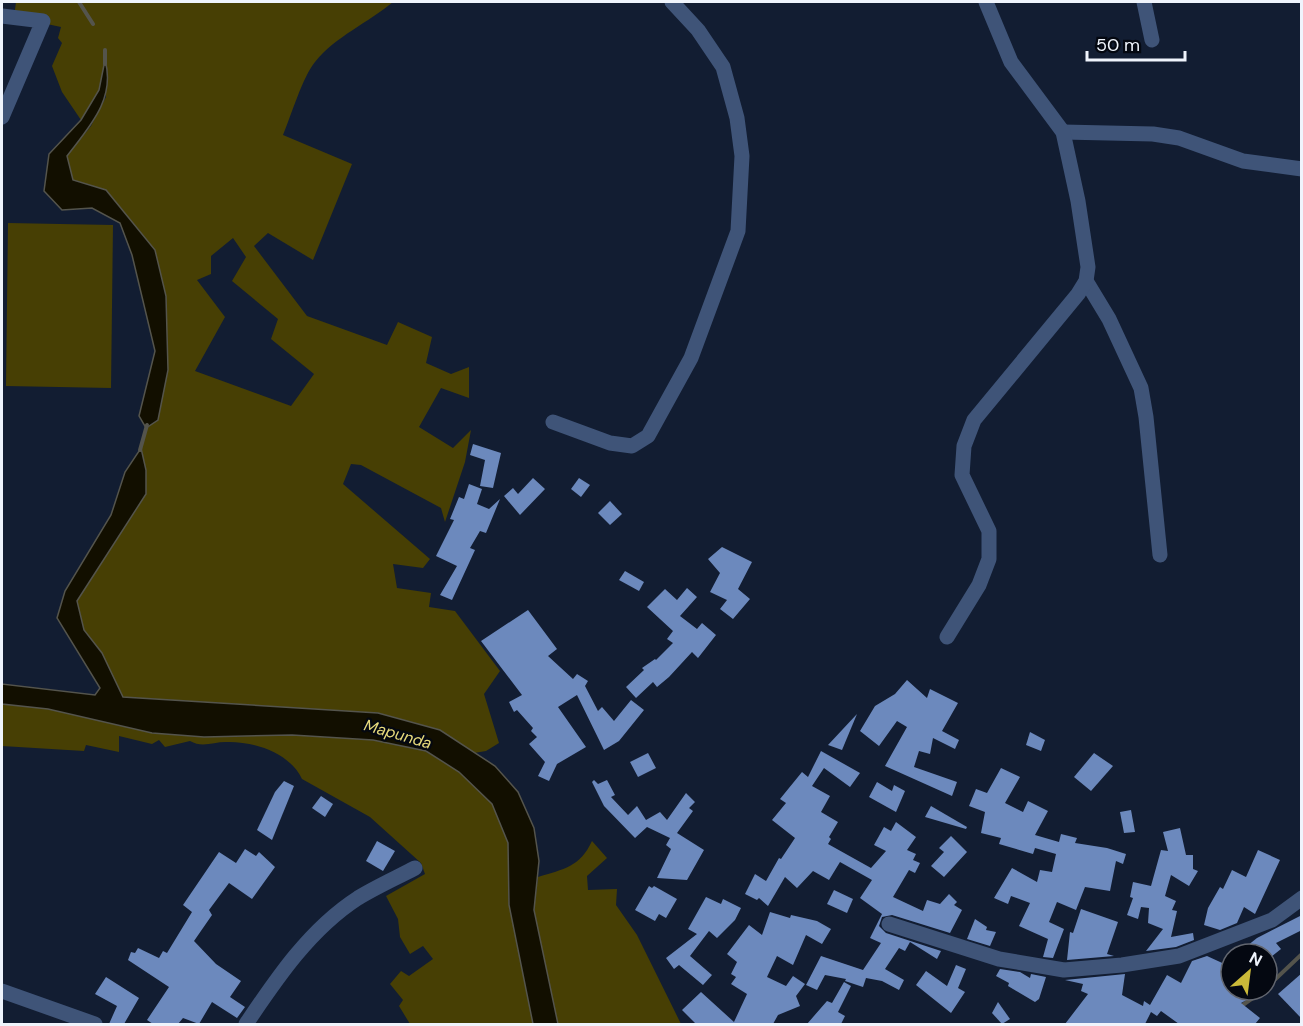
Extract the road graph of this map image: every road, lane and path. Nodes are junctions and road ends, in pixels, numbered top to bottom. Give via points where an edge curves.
1 (672, 2) edge
2 (986, 2) edge
3 (1144, 2) edge
4 (2, 16) edge
5 (1152, 40) dead end
6 (2, 117) edge
7 (1063, 132) junction
8 (1302, 169) edge
9 (1086, 281) junction
10 (553, 422) dead end
11 (1160, 555) dead end
12 (947, 637) dead end
13 (415, 868) dead end
14 (1302, 898) edge
15 (889, 924) dead end
16 (2, 991) edge
17 (95, 1024) edge
18 (246, 1024) edge

1 - 10 street via 698,30 723,68 737,118 742,156 738,231 691,358 648,436 632,446 610,443
2 - 7 street via 1011,62
3 - 5 street
4 - 6 street via 43,21
7 - 8 street via 1179,138 1243,161
7 - 9 street via 1078,201 1088,267
9 - 11 street via 1109,319 1141,388
9 - 12 street via 974,420 964,446 962,475 989,531 989,559 979,585
13 - 18 street via 357,899 327,922 289,963
14 - 15 street via 1272,920 1179,956 1064,970 999,959
16 - 17 street

